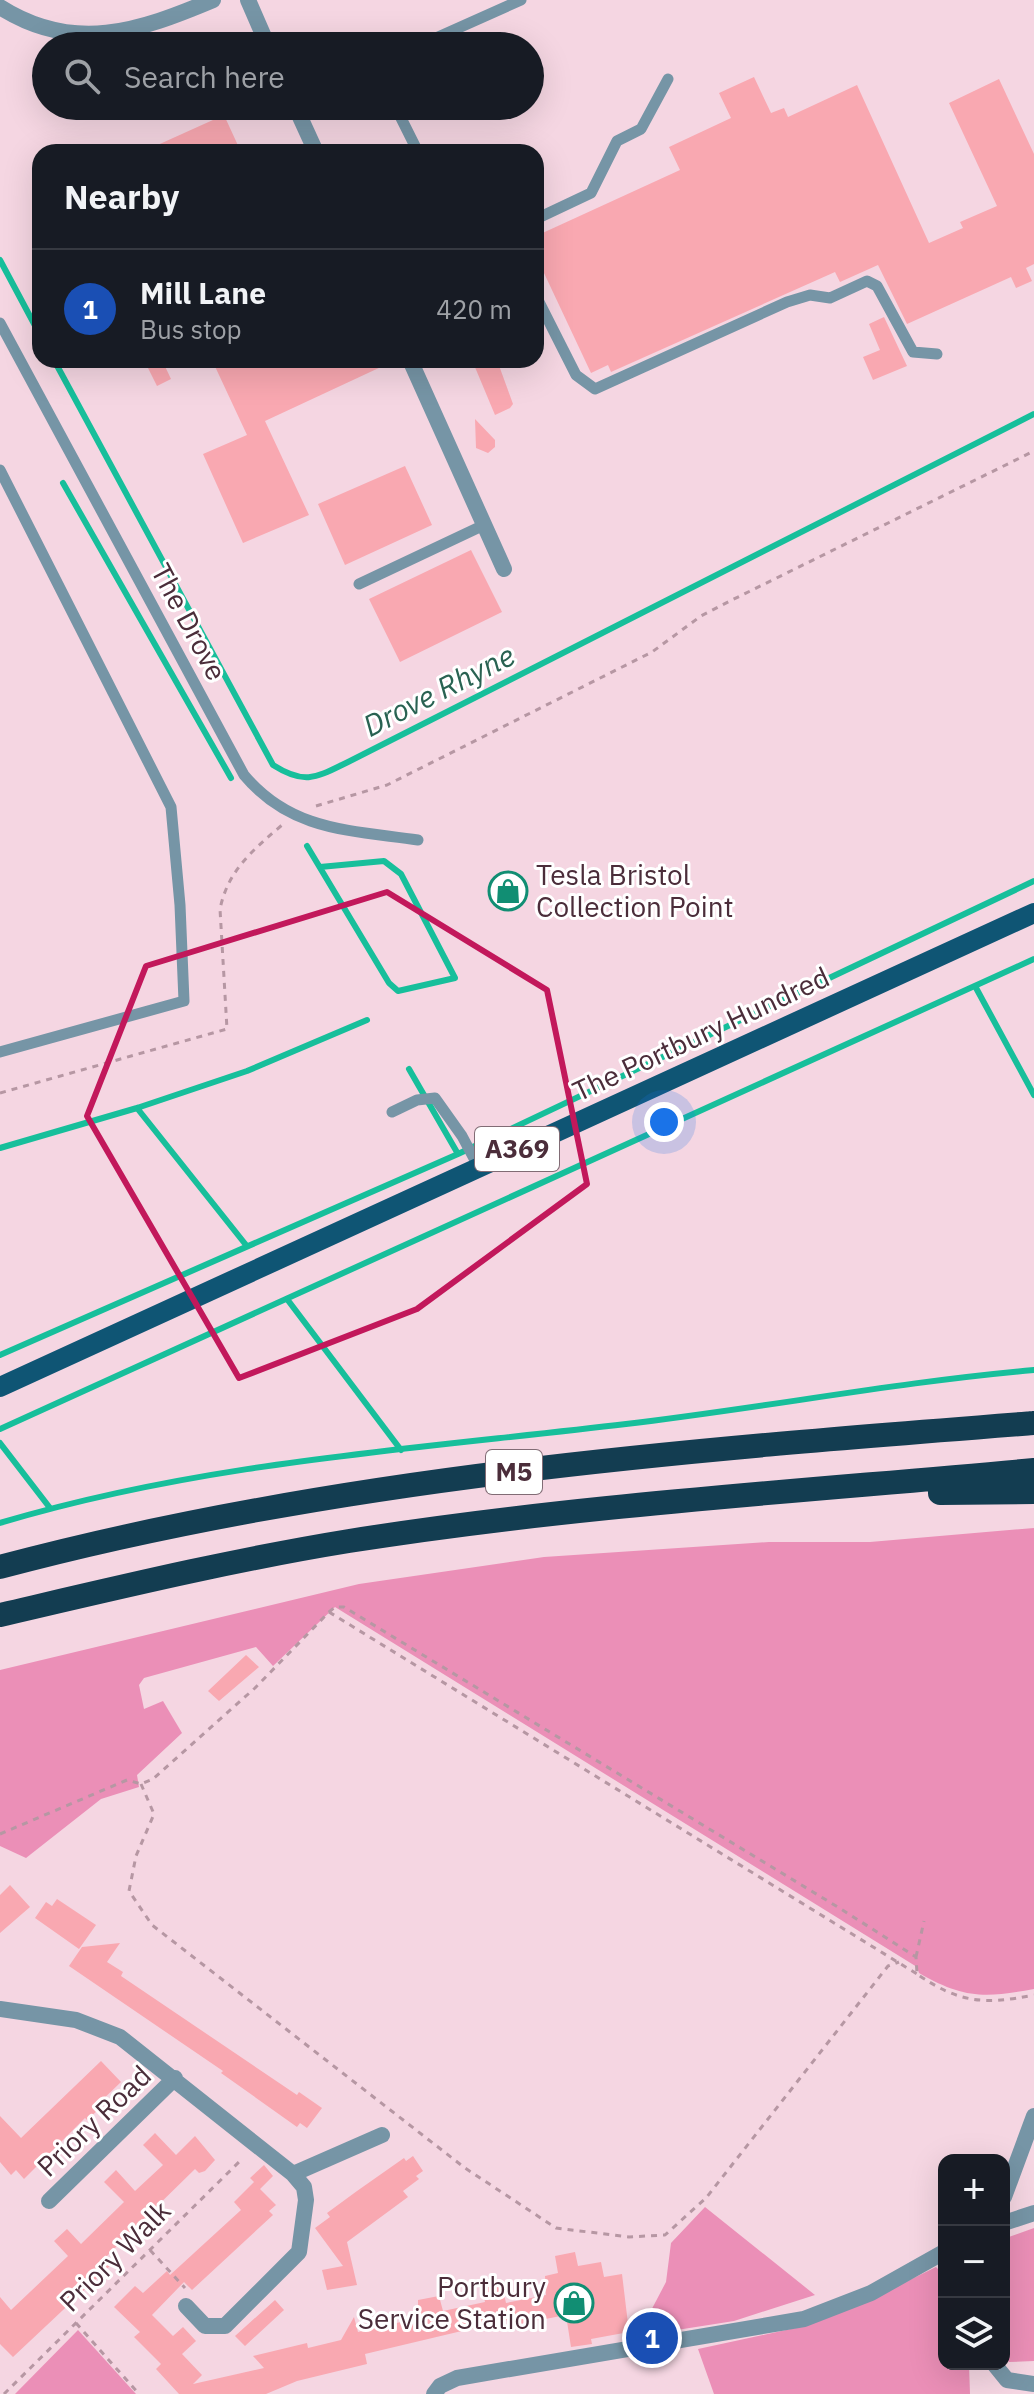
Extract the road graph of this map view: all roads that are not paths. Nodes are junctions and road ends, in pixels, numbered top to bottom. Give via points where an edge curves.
1 (213, 0) edge
2 (248, 0) edge
3 (521, 0) edge
4 (0, 7) edge
5 (55, 32) edge
6 (113, 32) edge
7 (262, 32) edge
8 (449, 32) edge
9 (668, 79) dead end
10 (301, 120) edge
11 (402, 120) edge
12 (312, 144) edge
13 (414, 144) edge
14 (544, 215) edge
15 (544, 312) edge
16 (0, 323) edge
17 (937, 354) dead end
18 (414, 368) edge
19 (0, 470) edge
20 (484, 525) junction
21 (504, 569) dead end
22 (359, 584) dead end
23 (418, 840) dead end
24 (1034, 913) edge
25 (0, 1052) edge
26 (392, 1112) dead end
27 (478, 1166) junction
28 (0, 1387) edge
29 (1034, 1405) edge
30 (1034, 1423) edge
31 (935, 1431) junction
32 (1034, 1470) edge
33 (1034, 1492) edge
34 (773, 1494) junction
35 (0, 1567) edge
36 (0, 1615) edge
37 (0, 2009) edge
38 (175, 2078) junction
39 (1034, 2116) edge
40 (382, 2135) dead end
41 (293, 2174) junction
42 (1010, 2181) edge
43 (49, 2201) dead end
44 (1034, 2213) edge
45 (1010, 2219) edge
46 (938, 2255) edge
47 (186, 2306) road end
48 (999, 2370) edge
49 (1034, 2384) edge
50 (434, 2394) edge

1 - 6 street via 148,27
2 - 7 street
3 - 8 lane
4 - 5 street
9 - 14 lane via 641,129 617,141 591,193
10 - 12 street
11 - 13 lane
15 - 17 lane via 576,375 595,389 787,302 810,295 830,298 867,281 877,286 913,352
16 - 23 lane, The Drove via 244,775 263,798 292,817
18 - 20 street
19 - 25 lane via 171,807 184,1001
20 - 21 street
20 - 22 lane
24 - 27 main road, The Portbury Hundred / A369
26 - 27 lane via 435,1098
27 - 28 main road, The Portbury Hundred / A369
29 - 31 highway, M5
30 - 31 highway, M5
31 - 35 highway, M5 via 479,1476 156,1530
32 - 34 highway, M5
33 - 34 highway, M5
34 - 36 highway, M5 via 638,1505 348,1542
37 - 38 street, Priory Road via 98,2026
38 - 41 street, Priory Road
38 - 43 street, Priory Road
39 - 42 street
40 - 41 street
41 - 47 street via 304,2187 306,2200 302,2244 293,2260 225,2326 205,2326
44 - 45 street
46 - 50 street via 871,2293 804,2319 457,2378
48 - 49 street via 1007,2380

